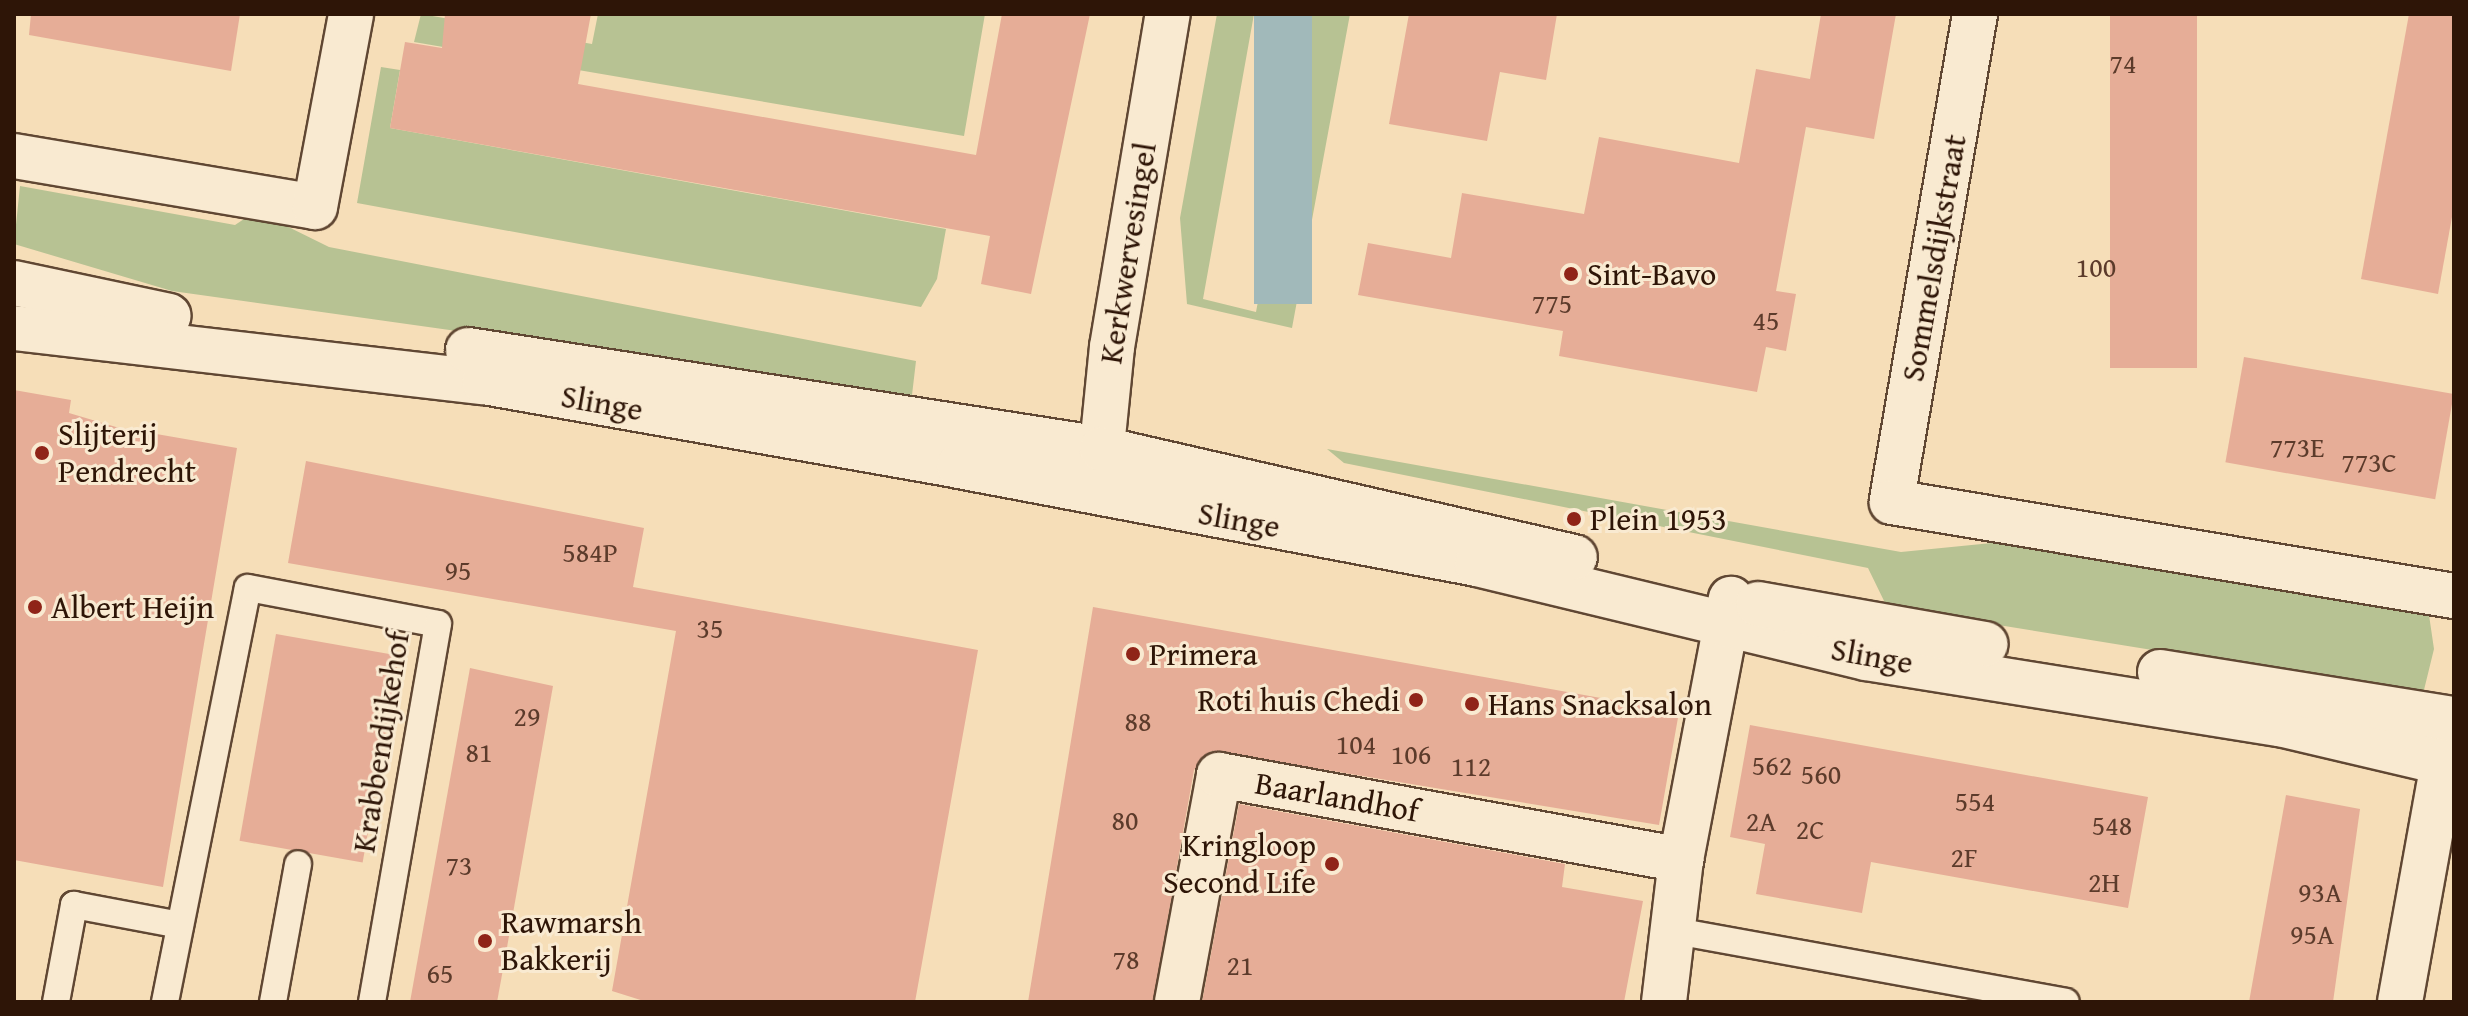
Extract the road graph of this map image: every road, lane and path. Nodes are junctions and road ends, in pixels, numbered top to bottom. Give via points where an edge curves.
1 (351, 14) edge
2 (1168, 14) edge
3 (1975, 14) edge
4 (14, 156) edge
5 (14, 283) edge
6 (14, 328) edge
7 (1102, 449) junction
8 (1098, 494) junction
9 (2454, 596) edge
10 (1729, 612) junction
11 (2453, 716) edge
12 (2448, 764) edge
13 (1681, 860) junction
14 (298, 864) dead end
15 (180, 925) junction
16 (1676, 931) junction
17 (56, 1002) edge
18 (165, 1002) edge
19 (273, 1002) edge
20 (372, 1002) edge
21 (1177, 1002) edge
22 (1664, 1002) edge
23 (2066, 1002) edge
24 (2400, 1002) edge

1 - 4 street via 315,207
2 - 7 street, Kerkwervesingel via 1112,347
3 - 9 street, Sommelsdijkstraat via 1892,502
5 - 7 street, Slinge via 201,322 485,352
6 - 8 street, Slinge via 484,382
7 - 8 street, Kerkwervesingel
7 - 10 street, Slinge via 1421,517
8 - 10 street, Slinge
10 - 11 street, Slinge
10 - 12 street, Slinge via 1866,658 2280,724
10 - 13 street
11 - 12 street
12 - 24 street
13 - 16 street
13 - 21 street, Baarlandhof via 1219,775
14 - 19 lane
15 - 17 lane via 74,905
15 - 18 lane, Krabbendijkehof
15 - 20 lane, Krabbendijkehof via 248,588 438,624
16 - 22 street
16 - 23 lane

